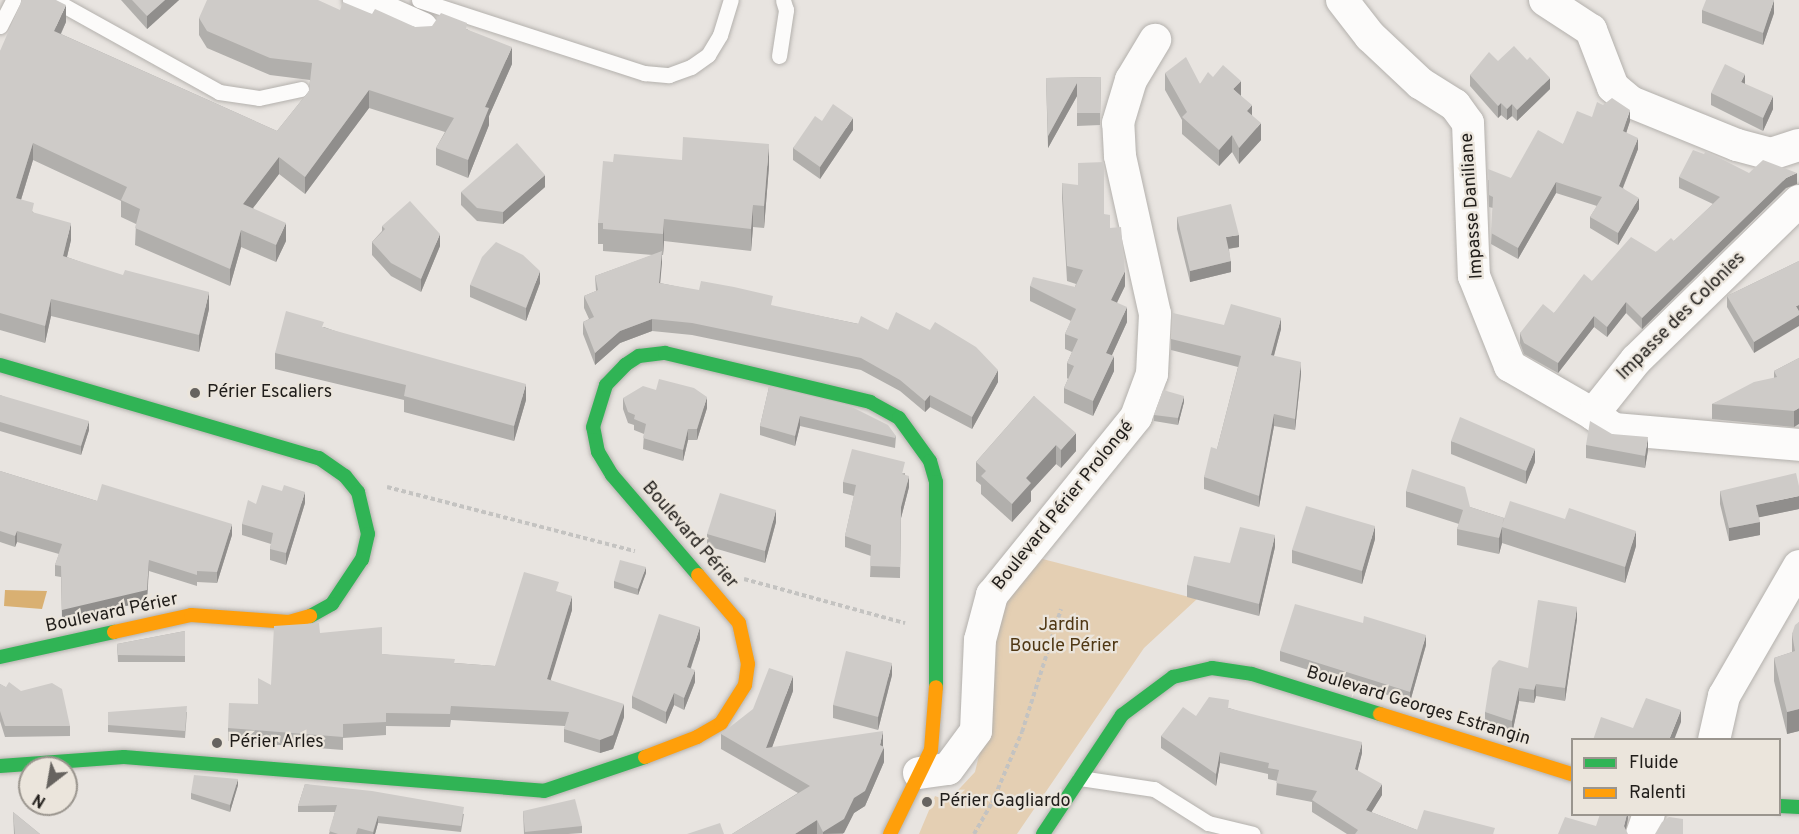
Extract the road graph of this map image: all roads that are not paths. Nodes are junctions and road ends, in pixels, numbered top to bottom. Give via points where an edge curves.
1 (13, 0) edge
2 (54, 0) edge
3 (359, 0) edge
4 (731, 0) edge
5 (783, 0) edge
6 (1342, 0) edge
7 (1545, 0) edge
8 (420, 14) edge
9 (0, 26) edge
10 (1155, 40) dead end
11 (779, 56) dead end
12 (301, 88) dead end
13 (1799, 146) edge
14 (1799, 201) edge
15 (0, 365) edge
16 (1593, 414) junction
17 (1799, 445) edge
18 (1799, 566) edge
19 (0, 657) edge
20 (1714, 738) edge
21 (0, 766) edge
22 (919, 773) junction
23 (1571, 774) edge
24 (1080, 778) junction
25 (1781, 806) edge
26 (1799, 807) edge
27 (1647, 816) edge
28 (890, 834) edge
29 (1043, 834) edge
30 (1253, 834) edge
31 (1642, 834) edge

1 - 9 lane
2 - 12 lane via 219,92 259,98
3 - 8 street
4 - 8 lane via 720,35 708,55 691,68 669,75 645,73
5 - 11 lane via 786,10
6 - 16 street, Impasse Daniliane via 1370,36 1420,83 1455,105 1468,123 1474,276 1510,366
7 - 13 street via 1591,30 1613,87 1631,102 1737,145 1772,154
10 - 22 street, Boulevard Périer Prolongé via 1131,80 1118,123 1120,156 1155,315 1152,374 1136,417 992,595 980,640 976,731 948,768
14 - 16 street, Impasse des Colonies via 1636,360
15 - 19 street, Boulevard Périer via 319,458 345,476 358,492 368,534 362,559 349,583 332,604 313,615 289,622 191,615
16 - 17 street via 1614,429
18 - 20 street via 1724,696
21 - 22 street, Boulevard Périer via 124,757 544,791 697,737 720,723 745,685 748,663 739,623 612,475 598,453 593,427 606,385 625,365 639,356 665,353 870,402 899,418 930,461 936,482 936,714 931,750
22 - 28 street, Boulevard Périer
23 - 24 street, Boulevard Georges Estrangin via 1252,674 1212,668 1173,677 1122,715
24 - 29 street
24 - 30 lane via 1154,789 1208,823
25 - 26 street
27 - 31 street

